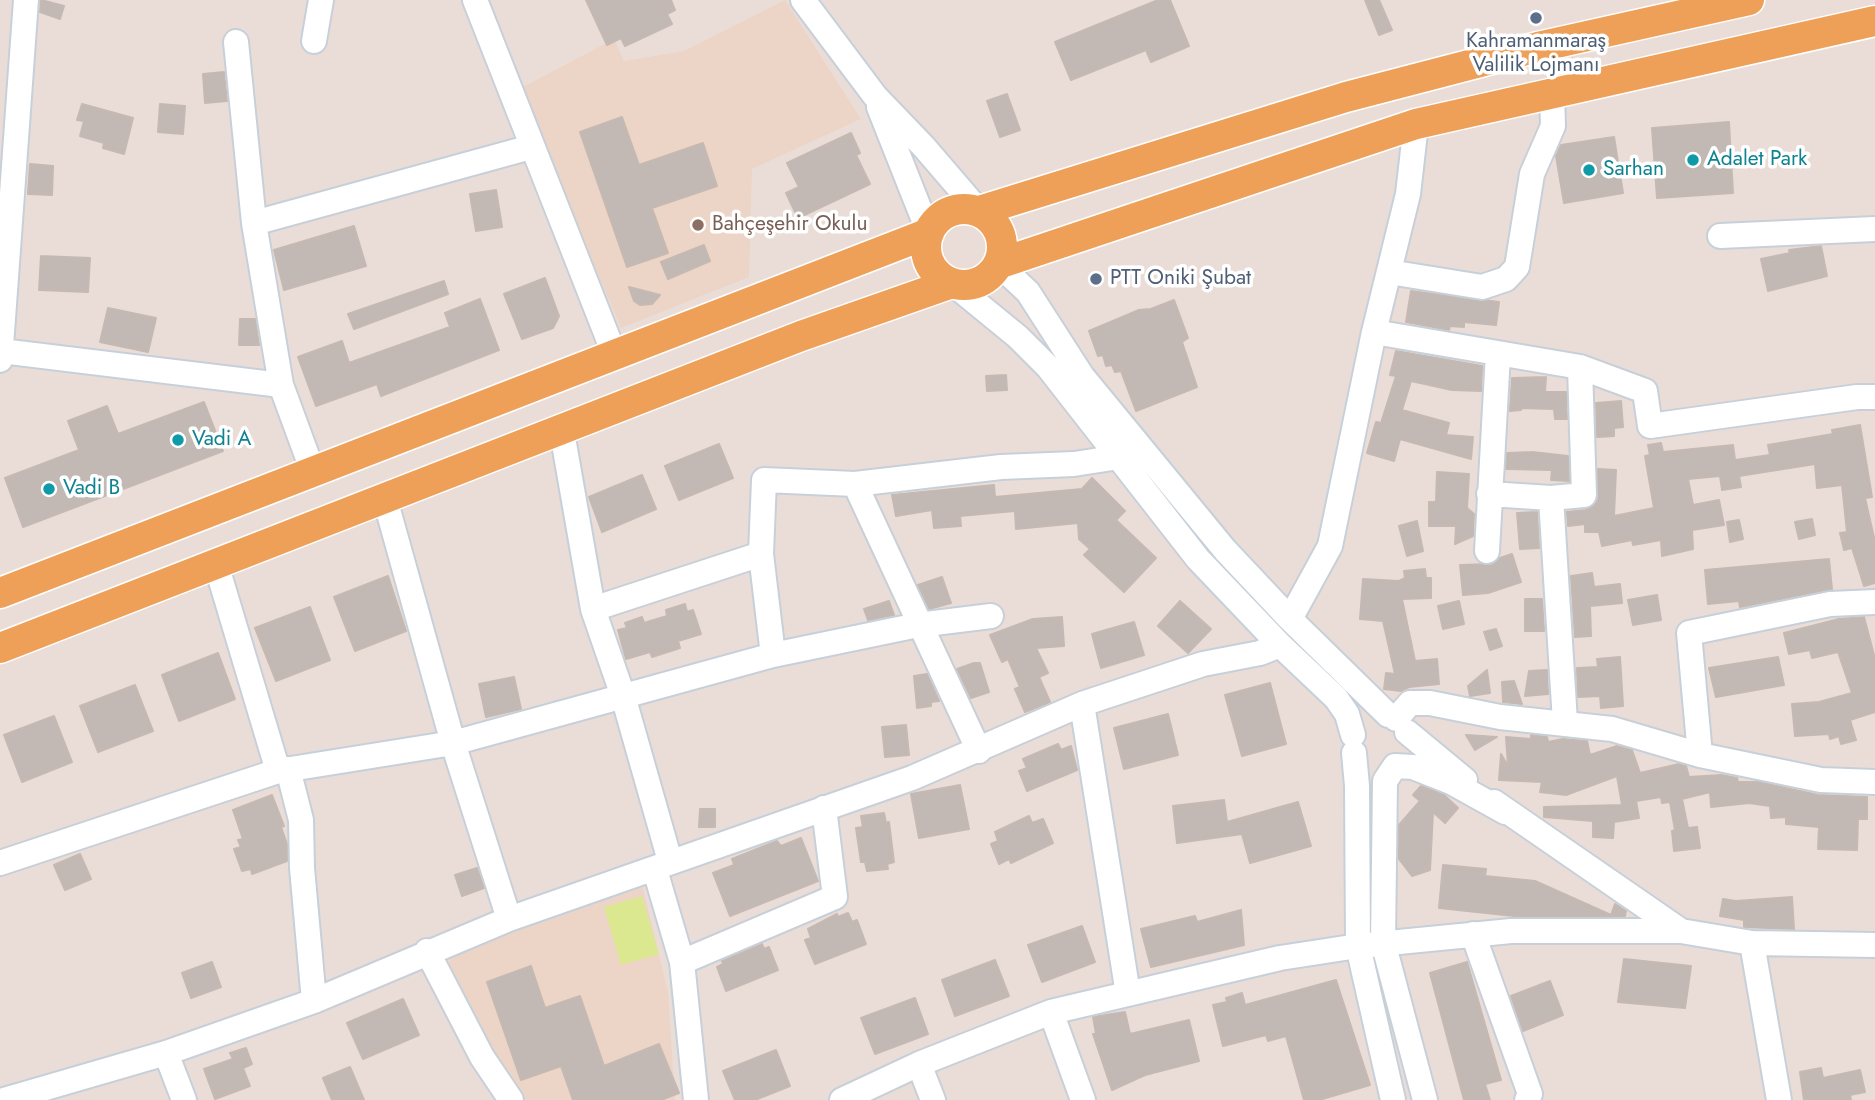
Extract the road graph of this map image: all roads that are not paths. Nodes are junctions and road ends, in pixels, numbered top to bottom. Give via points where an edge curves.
1 (26, 0) edge
2 (321, 0) edge
3 (475, 0) edge
4 (803, 0) edge
5 (1749, 0) edge
6 (1875, 21) edge
7 (314, 41) dead end
8 (236, 42) dead end
9 (1552, 93) junction
10 (875, 96) junction
11 (1416, 124) junction
12 (9, 126) edge
13 (531, 147) junction
14 (979, 211) junction
15 (254, 223) junction
16 (1875, 229) edge
17 (929, 233) junction
18 (1720, 236) dead end
19 (998, 264) junction
20 (1389, 272) junction
21 (953, 282) junction
22 (1374, 332) junction
23 (1, 351) edge
24 (1498, 354) junction
25 (615, 356) junction
26 (0, 360) edge
27 (1580, 367) junction
28 (281, 385) junction
29 (1875, 397) edge
30 (562, 432) junction
31 (1119, 457) junction
32 (313, 472) junction
33 (855, 484) junction
34 (1489, 494) junction
35 (1551, 498) junction
36 (385, 499) junction
37 (1487, 551) dead end
38 (761, 554) junction
39 (216, 564) junction
40 (1, 590) edge
41 (1875, 602) edge
42 (593, 609) junction
43 (990, 616) dead end
44 (1290, 619) junction
45 (918, 625) junction
46 (1280, 645) junction
47 (0, 648) edge
48 (774, 655) junction
49 (623, 696) junction
50 (1082, 704) junction
51 (1397, 722) junction
52 (1565, 722) junction
53 (453, 743) junction
54 (1354, 744) junction
55 (979, 751) junction
56 (1700, 755) junction
57 (1395, 766) junction
58 (283, 770) junction
59 (1875, 782) edge
60 (824, 808) junction
61 (1505, 812) junction
62 (0, 863) edge
63 (662, 865) junction
64 (509, 919) junction
65 (1681, 931) junction
66 (1473, 934) junction
67 (1383, 942) junction
68 (1752, 943) junction
69 (1875, 945) edge
70 (1358, 946) junction
71 (427, 951) junction
72 (682, 962) junction
73 (1129, 994) junction
74 (314, 1001) junction
75 (1051, 1012) junction
76 (166, 1053) junction
77 (919, 1064) junction
78 (4, 1100) edge
79 (184, 1100) edge
80 (511, 1100) edge
81 (696, 1100) edge
82 (842, 1100) edge
83 (933, 1100) edge
84 (1083, 1100) edge
85 (1392, 1100) edge
86 (1425, 1100) edge
87 (1527, 1100) edge
88 (1779, 1100) edge

1 - 12 street
2 - 7 street
3 - 13 street
4 - 10 street
5 - 14 main road via 1538,47 1346,97
6 - 9 main road
8 - 15 street
9 - 11 main road
9 - 20 street via 1553,126 1532,173 1517,267 1506,279 1482,287
10 - 14 street
10 - 17 street
11 - 19 main road
11 - 20 street via 1408,194
12 - 23 street
13 - 15 street
13 - 25 street
14 - 17 main road via 953,210 941,216
14 - 19 main road via 998,229 1002,240
15 - 28 street
16 - 18 street
17 - 21 main road via 929,263
17 - 25 main road
19 - 21 main road via 981,281
19 - 44 street via 1028,292 1091,386 1225,550
20 - 22 street
21 - 30 main road via 801,336
21 - 31 street via 1048,367
22 - 24 street
22 - 44 street via 1331,546
23 - 26 street
23 - 28 street
24 - 27 street
24 - 34 street
25 - 32 main road
27 - 29 street via 1645,391 1650,426
27 - 35 street via 1584,495
28 - 32 street
30 - 36 main road
30 - 42 street
31 - 33 street
31 - 46 street via 1198,559
32 - 40 main road
33 - 38 street via 764,480
33 - 45 street
34 - 35 street
34 - 37 street
35 - 52 street
36 - 39 main road
36 - 53 street
38 - 42 street
38 - 48 street
39 - 47 main road
39 - 58 street
41 - 56 street via 1830,604 1689,633
42 - 49 street
43 - 45 street
44 - 51 street
45 - 48 street
45 - 55 street
46 - 50 street via 1203,664
46 - 54 street via 1336,698 1347,714
48 - 49 street
49 - 53 street
49 - 63 street
50 - 55 street
50 - 73 street
51 - 52 street via 1410,704 1430,703 1500,717
51 - 54 street via 1371,716 1357,727
51 - 57 street via 1408,751
51 - 61 street
52 - 56 street via 1612,729
53 - 58 street
53 - 64 street
54 - 57 street via 1359,761 1376,770
54 - 70 street
55 - 60 street
56 - 59 street via 1821,780
57 - 61 street via 1413,767 1451,782
57 - 67 street via 1385,782
58 - 62 street
58 - 74 street via 301,820
60 - 63 street
60 - 72 street via 835,897
61 - 65 street
63 - 64 street
63 - 72 street
64 - 71 street
65 - 66 street
65 - 68 street
66 - 67 street
66 - 87 street via 1530,1094
67 - 70 street
67 - 86 street
68 - 69 street
68 - 88 street
70 - 73 street via 1280,958
70 - 85 street
71 - 74 street
71 - 80 street via 482,1057
72 - 81 street
73 - 75 street
74 - 76 street
75 - 77 street
75 - 84 street
76 - 78 street
76 - 79 street
77 - 82 street
77 - 83 street

